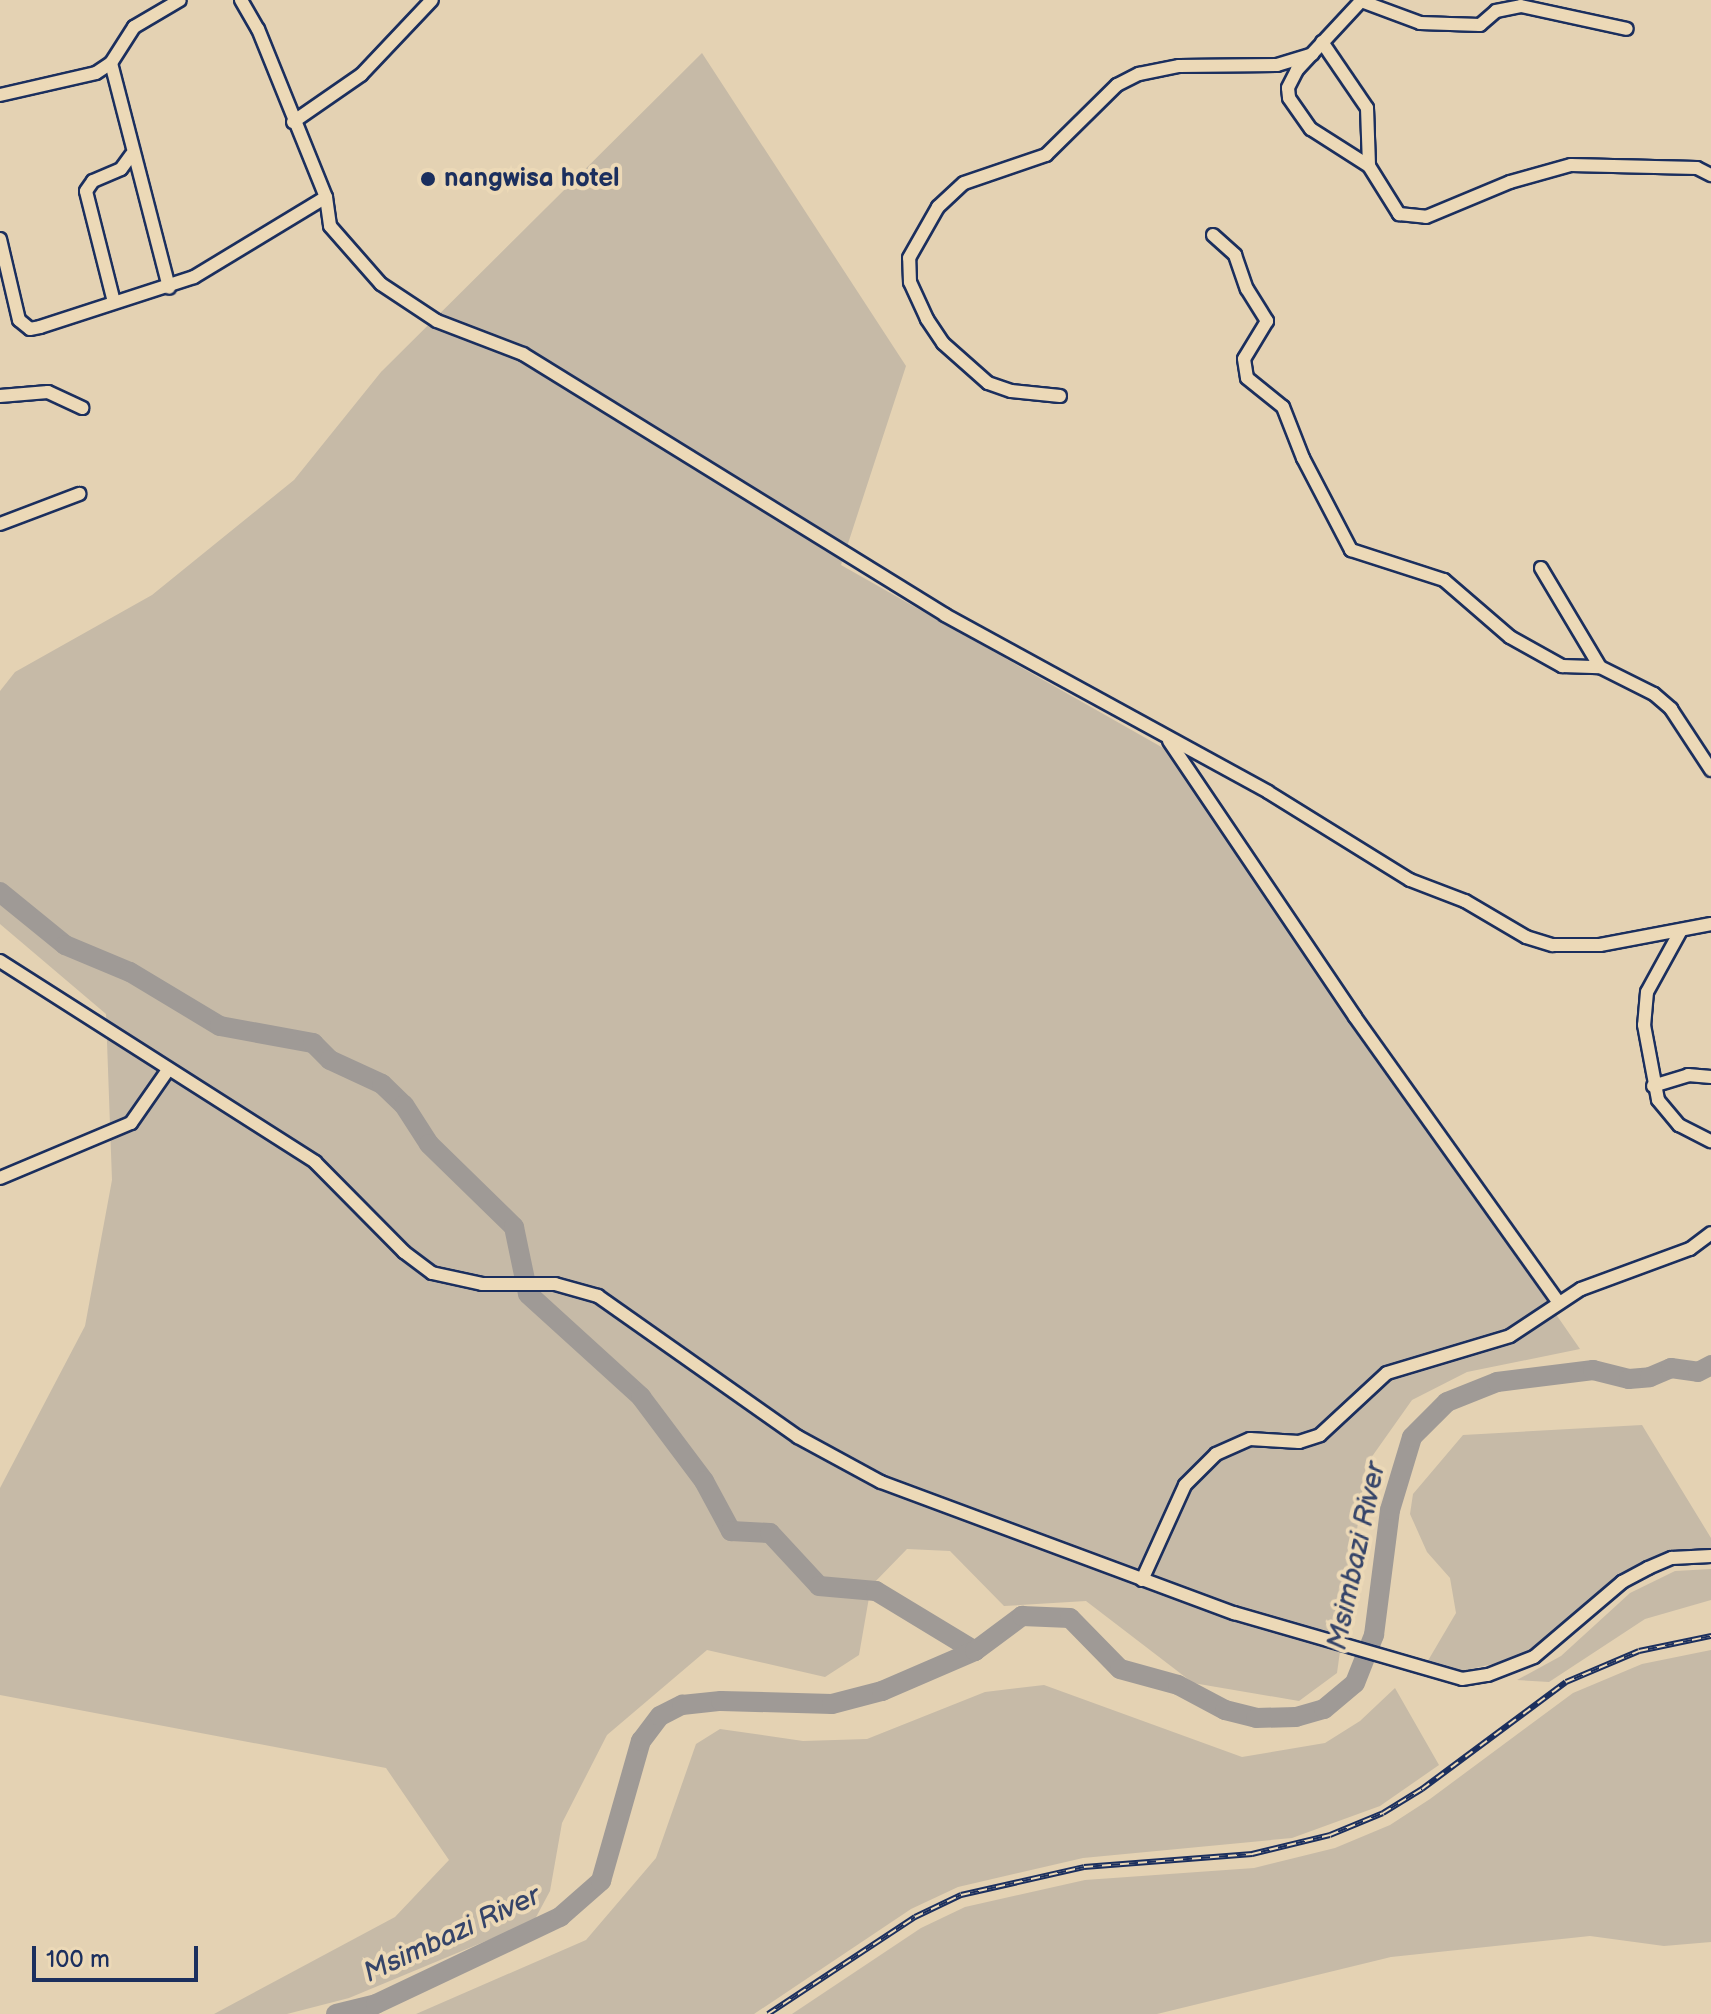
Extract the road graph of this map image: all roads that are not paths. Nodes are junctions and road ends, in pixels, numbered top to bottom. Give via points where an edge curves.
1 (180, 0) edge
2 (241, 0) edge
3 (432, 0) edge
4 (1361, 0) edge
5 (1627, 29) dead end
6 (1322, 42) junction
7 (1312, 54) junction
8 (111, 63) junction
9 (0, 95) edge
10 (293, 122) junction
11 (131, 155) junction
12 (1369, 166) junction
13 (1711, 175) edge
14 (326, 197) junction
15 (1213, 235) dead end
16 (0, 239) edge
17 (169, 288) junction
18 (114, 302) junction
19 (0, 396) edge
20 (1060, 396) dead end
21 (82, 408) dead end
22 (79, 494) dead end
23 (0, 524) edge
24 (1541, 568) dead end
25 (1600, 667) junction
26 (1163, 736) junction
27 (1711, 770) edge
28 (1711, 924) edge
29 (1680, 932) junction
30 (0, 961) edge
31 (168, 1070) junction
32 (1711, 1077) edge
33 (1653, 1086) junction
34 (1711, 1141) edge
35 (0, 1178) edge
36 (1711, 1233) edge
37 (1559, 1303) junction
38 (1711, 1556) edge
39 (1142, 1580) junction

1 - 8 street via 134,27
2 - 10 street via 258,29
3 - 10 street via 361,75
4 - 5 street via 1420,23 1480,25 1496,11 1521,6
4 - 6 street
6 - 7 street
6 - 12 street via 1367,108
7 - 12 street via 1291,80 1289,98 1311,129
7 - 20 street via 1277,65 1179,66 1139,74 1117,85 1046,155 964,183 938,207 909,258 910,282 927,319 943,343 988,383
8 - 9 street via 82,78
8 - 11 street
10 - 14 street
11 - 17 street
11 - 18 street via 121,169 93,181 86,191
12 - 13 street via 1392,209 1411,219 1571,165 1697,168
14 - 17 street via 238,253
14 - 26 street via 330,226 343,246 381,284 427,315 523,354 934,608
15 - 25 street via 1235,255 1247,289 1267,321 1244,359 1247,378 1283,407 1351,550 1444,580 1510,637 1562,666
16 - 18 street via 24,326 40,327
17 - 18 street
19 - 21 street via 48,392
22 - 23 street
24 - 25 street
25 - 27 street via 1640,685 1671,709
26 - 29 street via 1268,792 1410,880 1465,901 1526,937 1553,945 1600,945
26 - 37 street
28 - 29 street
29 - 33 street via 1647,992 1644,1009
30 - 31 street
31 - 35 street via 131,1123
31 - 39 street via 315,1162 404,1252 432,1273 505,1285 575,1288 626,1312 798,1437 881,1482
32 - 33 street via 1688,1075
33 - 34 street via 1662,1107 1679,1125
36 - 37 street via 1690,1249 1609,1275
37 - 39 street via 1510,1336 1409,1362 1387,1373 1320,1435 1299,1442 1250,1439 1216,1454 1185,1485
38 - 39 street via 1672,1558 1635,1575 1553,1645 1500,1671 1462,1679 1342,1647

